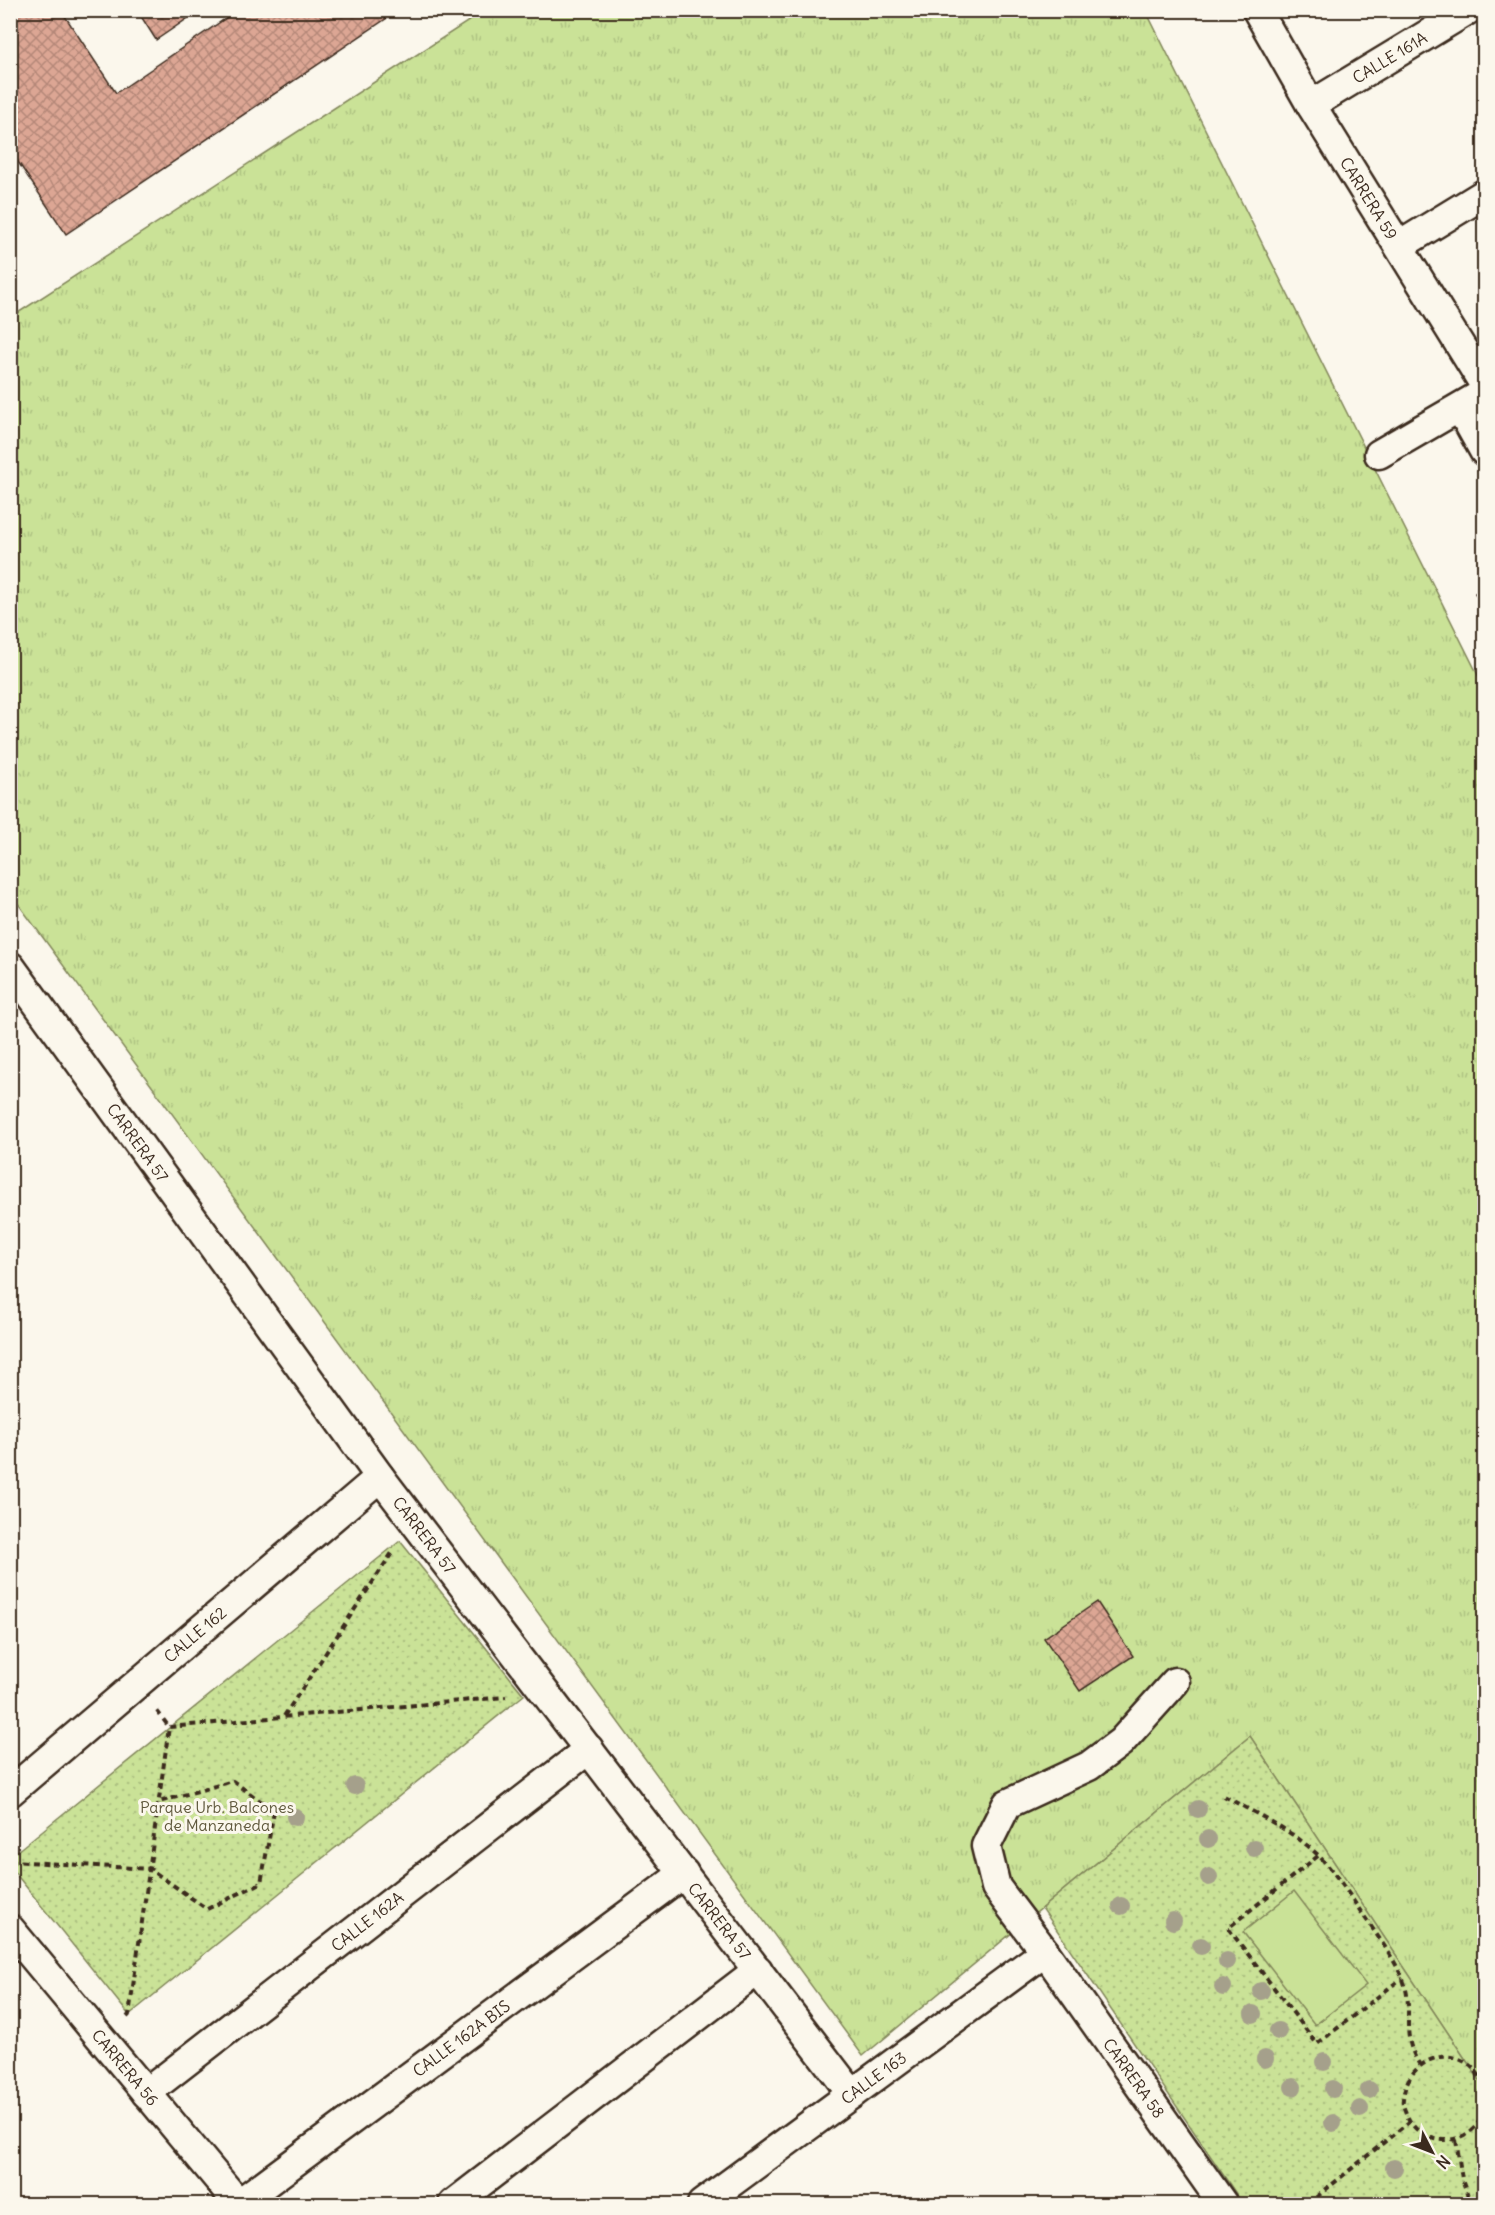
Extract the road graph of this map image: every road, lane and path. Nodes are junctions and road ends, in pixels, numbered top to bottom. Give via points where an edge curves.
1 (1257, 10) edge
2 (1467, 10) edge
3 (1311, 105) junction
4 (1485, 194) edge
5 (1399, 246) junction
6 (1485, 384) edge
7 (1485, 393) edge
8 (1460, 408) junction
9 (1485, 451) edge
10 (1379, 454) dead end
11 (10, 966) edge
12 (380, 1477) junction
13 (400, 1541) dead end
14 (1175, 1682) dead end
15 (538, 1683) junction
16 (284, 1717) junction
17 (589, 1749) junction
18 (10, 1792) edge
19 (1224, 1796) dead end
20 (159, 1802) junction
21 (1318, 1856) junction
22 (10, 1861) edge
23 (150, 1869) junction
24 (684, 1873) junction
25 (10, 1929) edge
26 (1045, 1952) junction
27 (758, 1970) junction
28 (1402, 1978) junction
29 (102, 2040) junction
30 (1420, 2065) junction
31 (1485, 2086) edge
32 (146, 2093) junction
33 (852, 2094) junction
34 (1485, 2110) edge
35 (1484, 2117) edge
36 (1409, 2122) junction
37 (1456, 2140) junction
38 (239, 2204) edge
39 (453, 2205) edge
40 (702, 2205) edge
41 (1223, 2205) edge
42 (1308, 2205) edge
43 (1471, 2205) edge

1 - 3 street, CARRERA 59
2 - 3 street, CALLE 161A
3 - 5 street, CARRERA 59
4 - 5 street
5 - 6 street, CARRERA 59
7 - 8 street
8 - 9 street
8 - 10 street
11 - 12 street, CARRERA 57
12 - 15 street, CARRERA 57
12 - 18 street, CALLE 162
13 - 16 path
14 - 26 street, CARRERA 58 via 1121,1742 1089,1766 1007,1804 986,1846 996,1887
15 - 16 path via 524,1695
15 - 17 street, CARRERA 57
16 - 20 path via 169,1728
17 - 24 street, CARRERA 57
17 - 32 street, CALLE 162A
19 - 21 path via 1284,1829
20 - 23 path
20 - 23 path via 233,1781 274,1811 261,1883 207,1909
21 - 28 path via 1343,1884
21 - 28 path via 1228,1928 1317,2044
22 - 23 path
23 - 29 path via 129,2015
24 - 27 street, CARRERA 57
24 - 38 street, CALLE 162A BIS
25 - 29 street, CARRERA 56
26 - 33 street, CALLE 163
26 - 41 street, CARRERA 58
27 - 33 street, CARRERA 57
27 - 39 street
28 - 30 path via 1409,2002 1407,2036
29 - 32 street, CARRERA 56
30 - 31 path via 1437,2057 1456,2057 1473,2067
30 - 36 path via 1406,2081 1402,2102
32 - 38 street, CARRERA 56
33 - 40 street, CALLE 163
34 - 35 path
35 - 37 path via 1472,2132
36 - 37 path via 1438,2141
36 - 42 path
37 - 43 path

